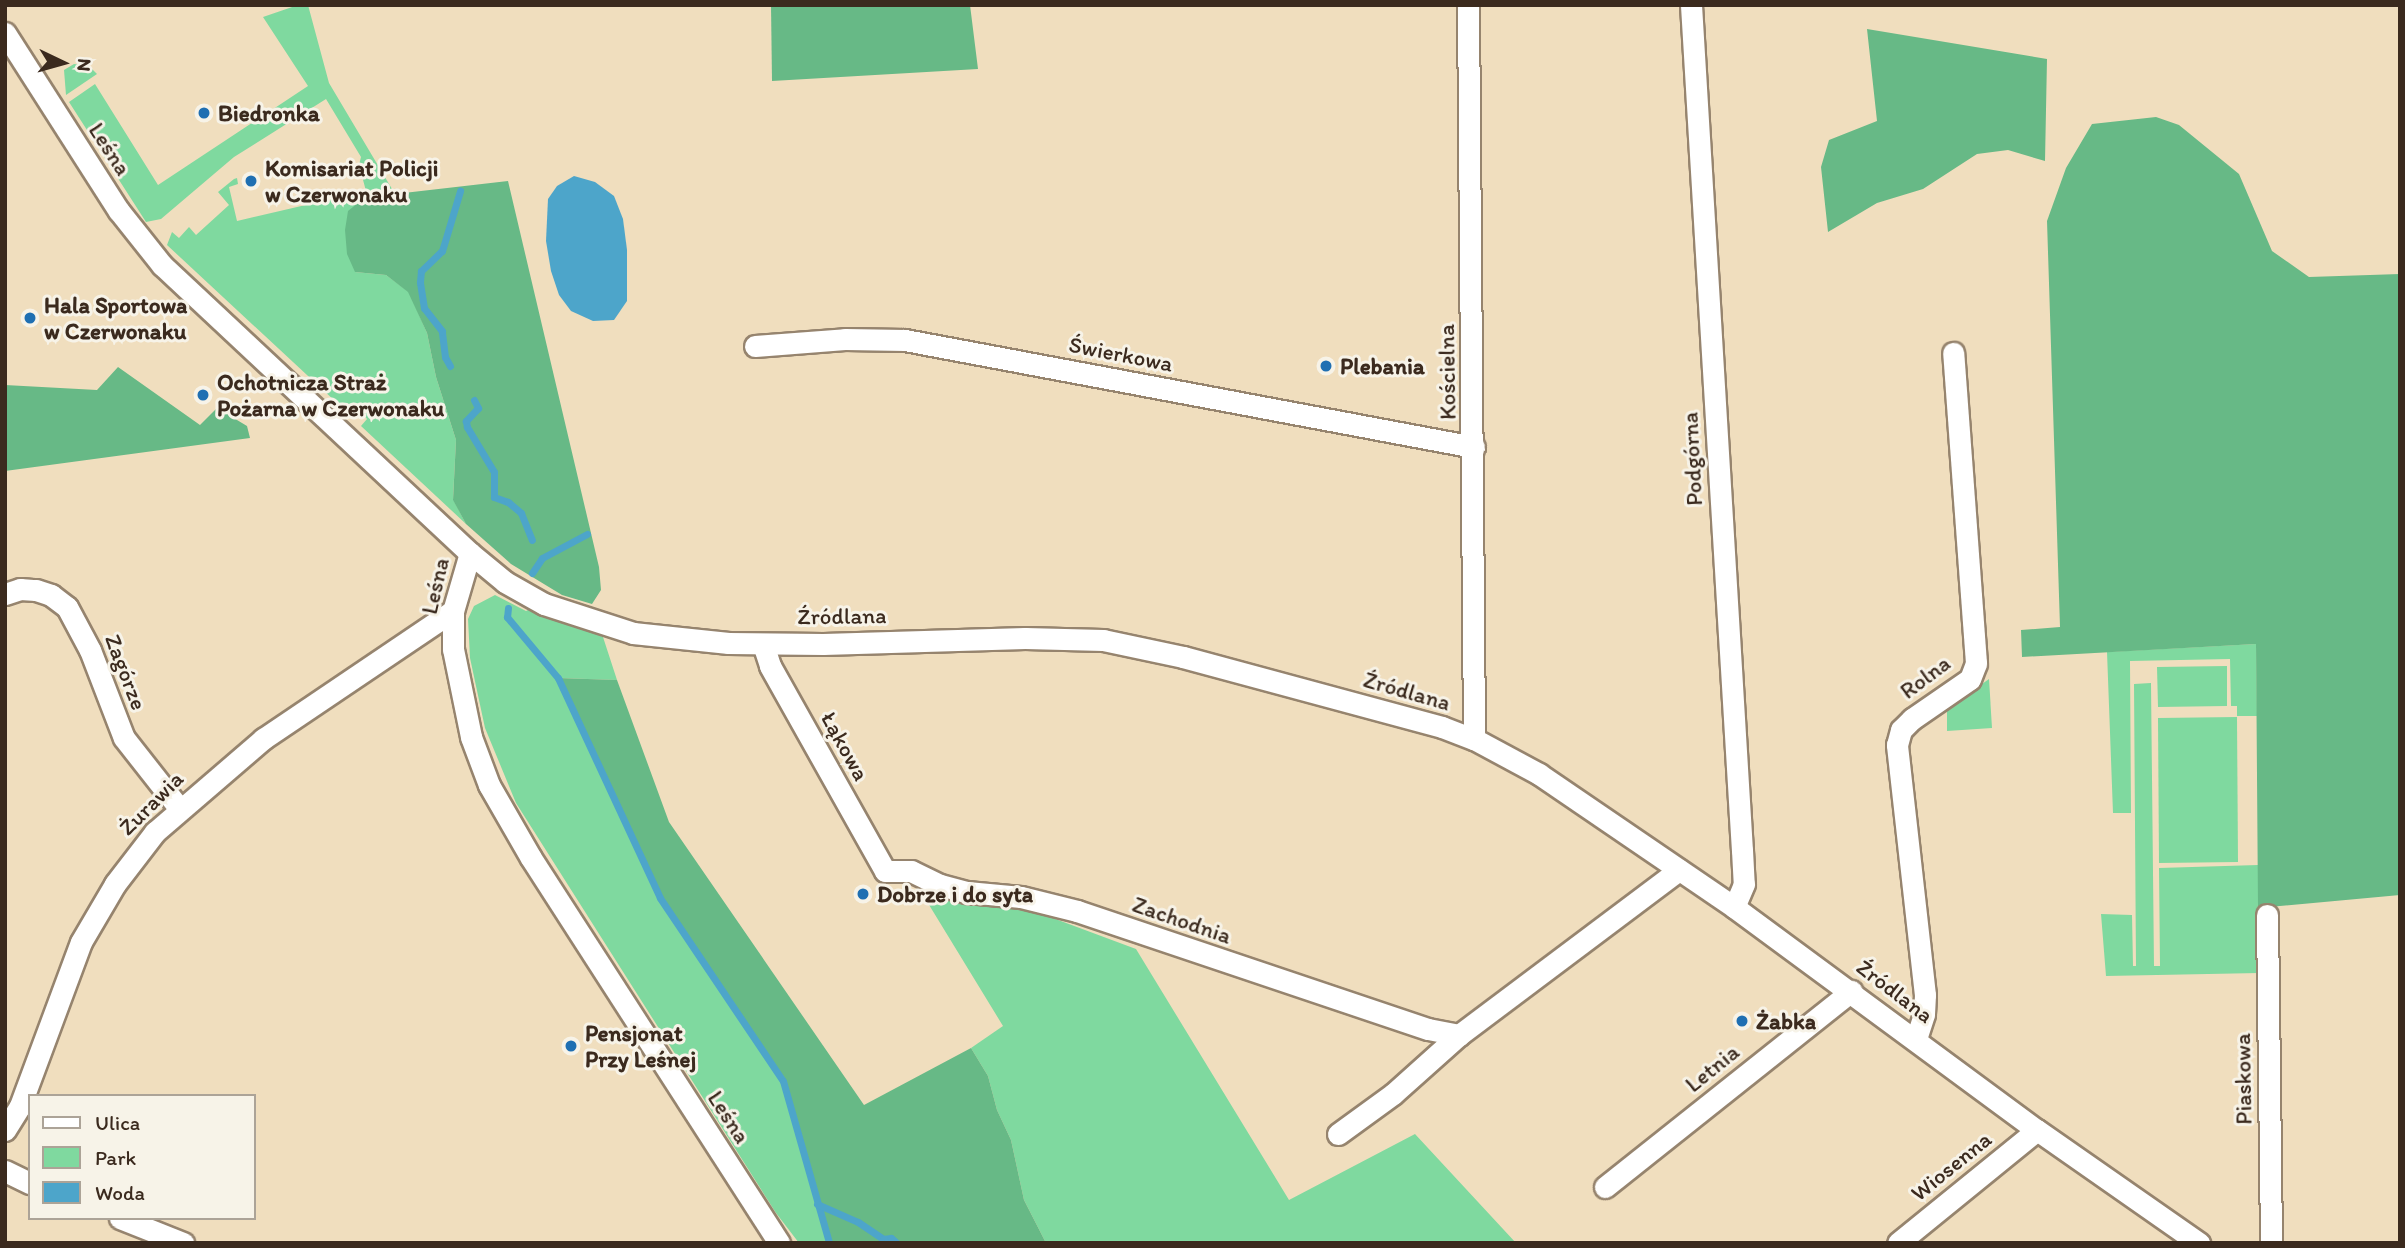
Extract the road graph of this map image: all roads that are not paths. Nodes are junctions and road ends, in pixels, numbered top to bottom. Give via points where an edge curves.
1 (1468, 5) edge
2 (1691, 5) edge
3 (5, 33) edge
4 (755, 346) dead end
5 (1953, 353) dead end
6 (1474, 447) junction
7 (470, 553) junction
8 (5, 594) edge
9 (453, 611) junction
10 (763, 644) junction
11 (1475, 739) junction
12 (179, 808) junction
13 (1679, 870) junction
14 (885, 871) joint
15 (1734, 907) junction
16 (2267, 915) dead end
17 (1852, 991) junction
18 (1459, 1035) junction
19 (1916, 1039) junction
20 (5, 1130) edge
21 (2037, 1130) junction
22 (1338, 1133) dead end
23 (5, 1171) edge
24 (28, 1182) edge
25 (1605, 1187) dead end
26 (125, 1220) edge
27 (183, 1243) edge
28 (779, 1243) edge
29 (1898, 1243) edge
30 (2199, 1243) edge
31 (2271, 1243) edge

1 - 6 street, Kościelna
2 - 15 street, Podgórna via 1744,884
3 - 7 street, Leśna via 119,212 149,251
4 - 6 street, Świerkowa via 905,340
5 - 19 street, Rolna via 1976,663 1970,679 1901,730 1897,745 1924,995
6 - 11 street, Kościelna
7 - 9 street, Leśna
7 - 10 street, Źródlana via 505,582 544,604 607,626 664,638
8 - 12 street, Zagórze via 36,590 66,607 90,650 124,738
9 - 12 street, Żurawia via 263,738
9 - 28 street, Leśna via 461,701 489,785
10 - 11 street, Źródlana via 1103,640 1183,657
10 - 14 street, Łąkowa via 770,666
11 - 13 street, Źródlana via 1539,774
12 - 20 street, Żurawia via 136,855 86,932 66,974 20,1106
13 - 15 street, Źródlana
13 - 18 street
14 - 18 street, Zachodnia via 911,871 958,890 1021,897 1077,911 1428,1029
15 - 17 street, Źródlana
16 - 31 street, Piaskowa
17 - 19 street, Źródlana
17 - 25 street, Letnia
18 - 22 street via 1393,1094
19 - 21 street, Źródlana
21 - 29 street, Wiosenna
21 - 30 street, Źródlana
23 - 24 street
26 - 27 street

